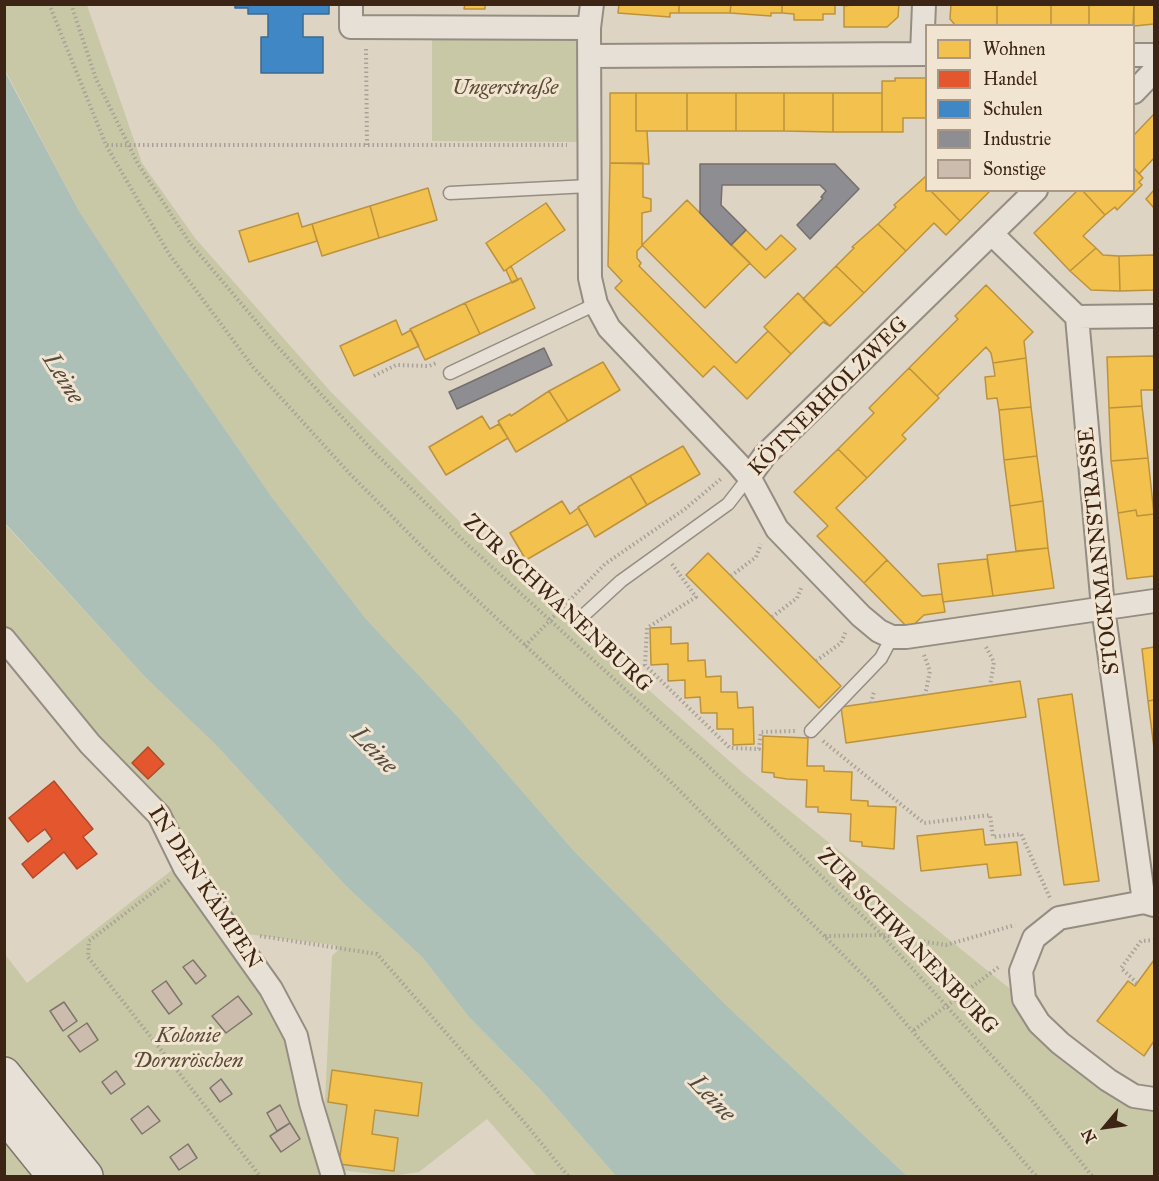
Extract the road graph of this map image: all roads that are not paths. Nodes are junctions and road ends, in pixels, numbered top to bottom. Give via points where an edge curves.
1 (351, 4) edge
2 (592, 4) edge
3 (924, 4) edge
4 (590, 28) junction
5 (924, 54) edge
6 (1135, 55) edge
7 (1155, 55) edge
8 (590, 56) junction
9 (1155, 71) edge
10 (1135, 91) edge
11 (589, 186) junction
12 (1033, 192) edge
13 (450, 193) dead end
14 (992, 234) junction
15 (596, 304) junction
16 (1155, 316) edge
17 (1077, 317) junction
18 (450, 373) dead end
19 (749, 477) junction
20 (1155, 601) edge
21 (1103, 608) junction
22 (585, 614) dead end
23 (892, 637) junction
24 (4, 639) edge
25 (811, 731) dead end
26 (1149, 903) edge
27 (4, 1074) edge
28 (1155, 1098) edge
29 (4, 1114) edge
30 (54, 1176) edge
31 (86, 1176) edge
32 (333, 1176) edge

1 - 4 street via 358,27
2 - 4 street
3 - 5 street
4 - 8 street
5 - 8 street
6 - 7 street
8 - 11 street
9 - 10 street
11 - 13 lane
11 - 15 street via 590,289
12 - 14 street, KÖTNERHOLZWEG
14 - 17 street
14 - 19 street, KÖTNERHOLZWEG via 765,455
15 - 18 lane
15 - 19 street via 609,328
16 - 17 street
17 - 21 street, STOCKMANNSTRASSE
19 - 22 lane, KÖTNERHOLZWEG via 728,504 621,581
19 - 23 street via 777,529 861,616
20 - 21 street
21 - 23 street
21 - 26 street, STOCKMANNSTRASSE
23 - 25 lane via 881,658
24 - 32 street, IN DEN KÄMPEN via 90,744 159,815 185,868 271,989 296,1036
26 - 28 street via 1070,915 1051,922 1034,938 1021,971 1024,999 1039,1023 1108,1080 1134,1096
27 - 31 main road
29 - 30 main road

